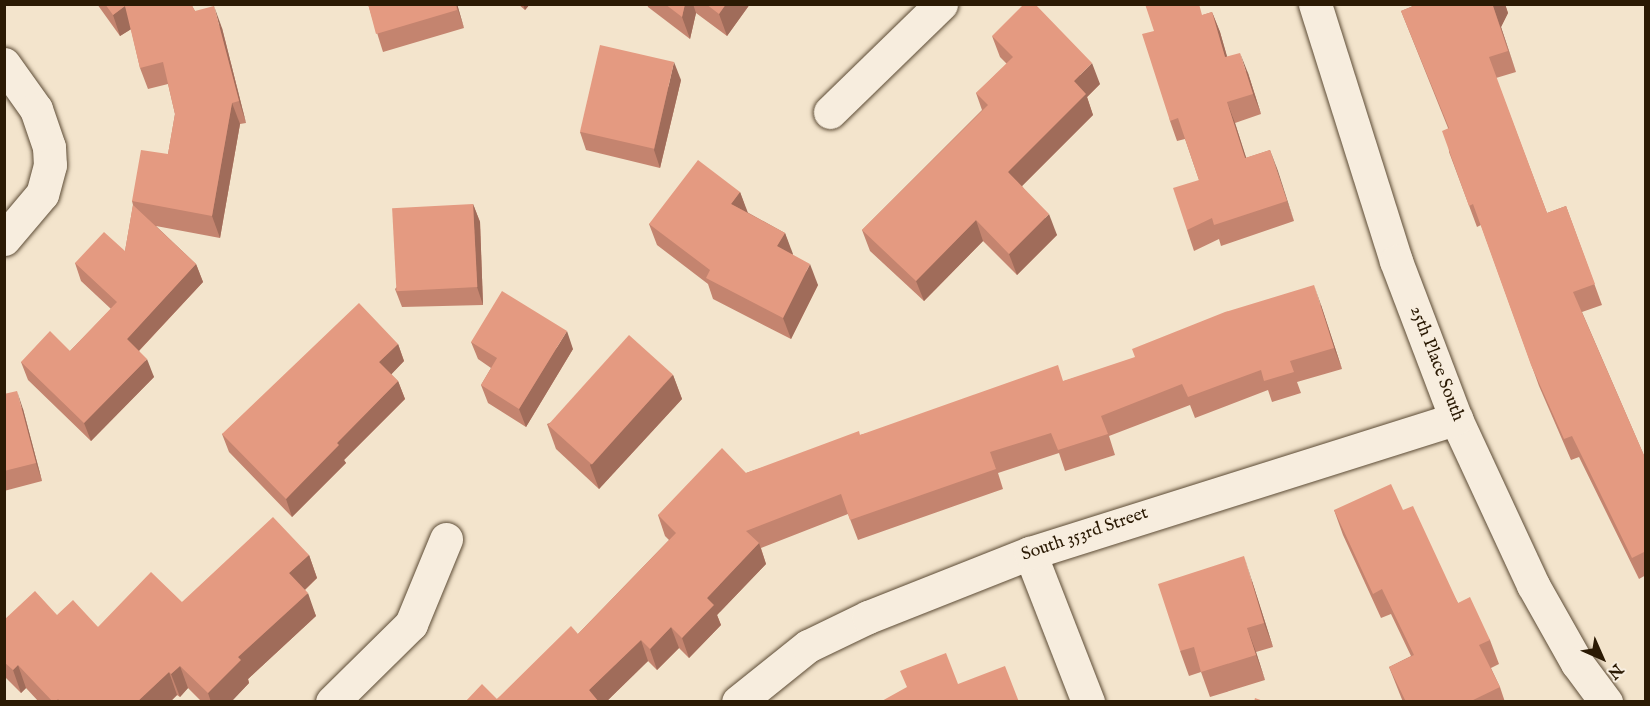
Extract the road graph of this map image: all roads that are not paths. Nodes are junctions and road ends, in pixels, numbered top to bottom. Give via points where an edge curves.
1 (941, 4) edge
2 (1315, 4) edge
3 (4, 64) edge
4 (830, 112) dead end
5 (4, 239) edge
6 (1456, 420) junction
7 (446, 539) dead end
8 (1030, 553) junction
9 (332, 702) edge
10 (738, 702) edge
11 (1088, 702) edge
12 (1606, 702) edge

1 - 4 street
2 - 6 street, 25th Place South via 1396,261
3 - 5 street via 36,109 49,147 50,165 42,194
6 - 8 street, South 353rd Street
6 - 12 street, 25th Place South via 1537,594 1577,663
7 - 9 street via 411,624
8 - 10 street, South 353rd Street via 868,617 808,646
8 - 11 street

